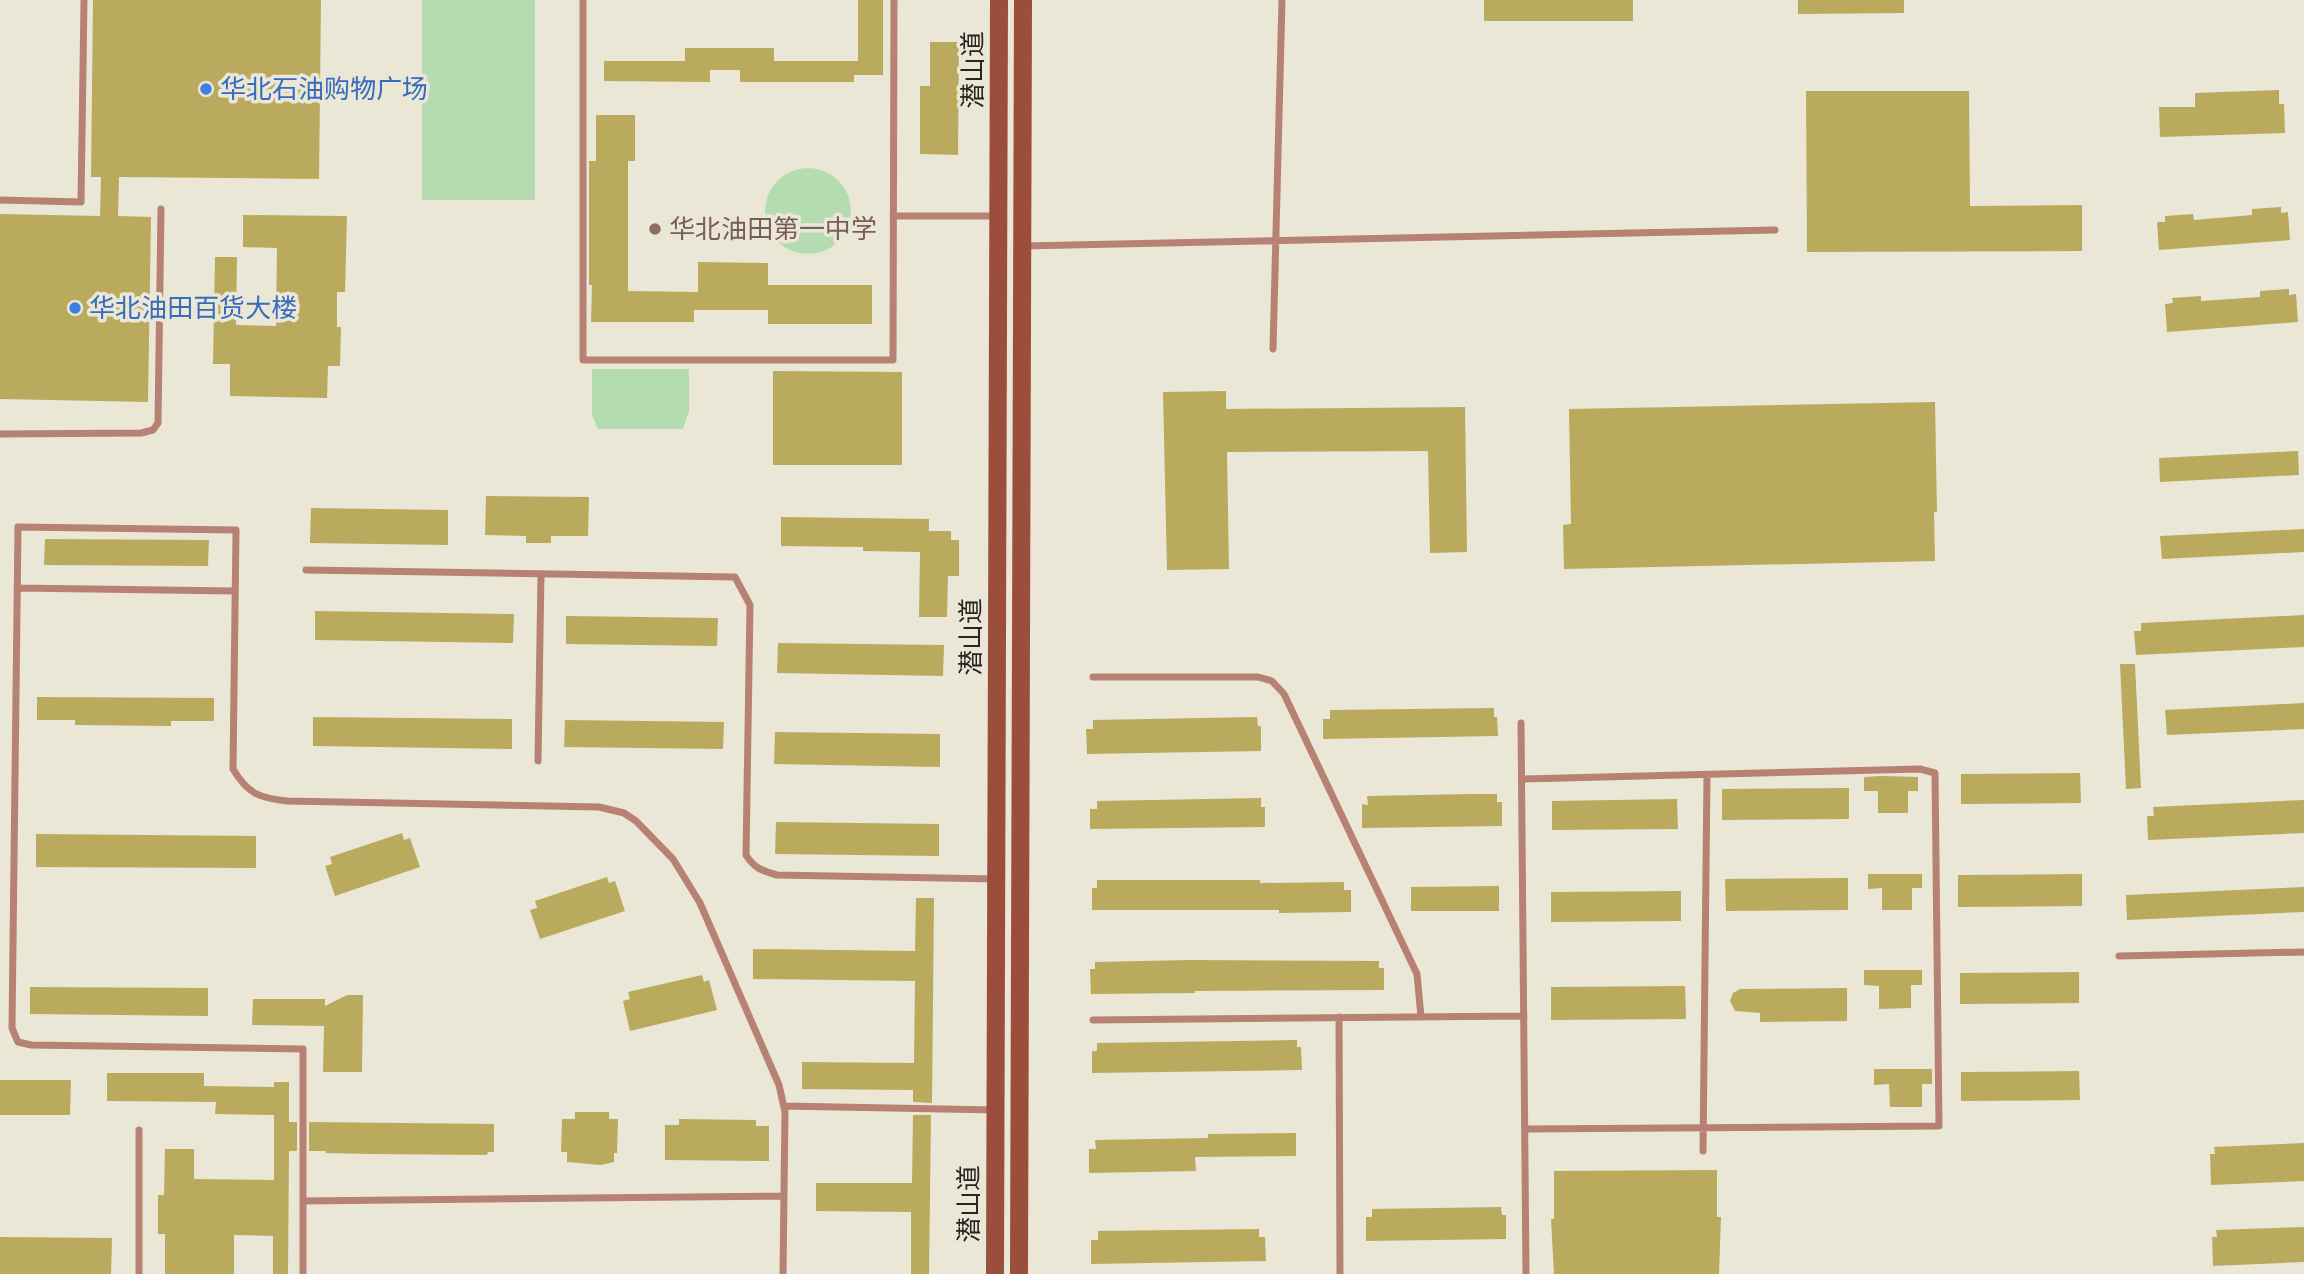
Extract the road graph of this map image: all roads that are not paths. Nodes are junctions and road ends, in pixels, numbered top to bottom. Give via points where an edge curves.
1 (84, 0) edge
2 (583, 0) edge
3 (894, 0) edge
4 (999, 0) edge
5 (1023, 0) edge
6 (1282, 0) edge
7 (0, 200) edge
8 (161, 209) dead end
9 (893, 216) junction
10 (998, 216) junction
11 (1775, 230) dead end
12 (1276, 240) junction
13 (1022, 246) junction
14 (1273, 349) dead end
15 (0, 434) edge
16 (306, 570) dead end
17 (541, 574) junction
18 (17, 588) junction
19 (235, 590) junction
20 (1093, 677) dead end
21 (1521, 723) dead end
22 (538, 761) dead end
23 (1707, 775) junction
24 (1522, 779) junction
25 (996, 878) junction
26 (2304, 952) edge
27 (2119, 956) dead end
28 (1524, 1016) junction
29 (1339, 1017) junction
30 (1421, 1017) junction
31 (1093, 1020) dead end
32 (784, 1106) junction
33 (996, 1110) junction
34 (1703, 1127) junction
35 (1525, 1129) junction
36 (139, 1130) dead end
37 (1703, 1151) dead end
38 (784, 1196) junction
39 (303, 1201) junction
40 (139, 1274) edge
41 (303, 1274) edge
42 (783, 1274) edge
43 (995, 1274) edge
44 (1019, 1274) edge
45 (1340, 1274) edge
46 (1527, 1274) edge

1 - 7 lane via 81,202
2 - 9 lane via 583,360 893,360
3 - 9 lane
4 - 10 main road, 潜山道
5 - 13 main road, 潜山道
6 - 12 lane
8 - 15 lane via 158,423 153,430
9 - 10 lane
10 - 25 main road, 潜山道
11 - 12 lane
12 - 13 lane
12 - 14 lane
13 - 44 main road, 潜山道
16 - 17 lane
17 - 22 lane
17 - 25 lane via 735,577 750,605 746,855 752,865 777,875
18 - 19 lane
18 - 19 lane via 18,527 236,530
18 - 39 lane via 12,1028 19,1042 31,1045 303,1049
19 - 32 lane via 233,769 243,785 256,795 287,802 599,807 624,813 673,859 700,903
20 - 30 lane via 1258,677 1278,687 1417,975
21 - 24 lane
23 - 24 lane
23 - 34 lane
23 - 34 lane via 1920,769 1935,773 1940,1126
24 - 28 lane
25 - 33 main road, 潜山道
26 - 27 lane
28 - 30 lane
28 - 35 lane
29 - 30 lane
29 - 31 lane
29 - 45 lane
32 - 33 lane
32 - 38 lane
33 - 43 main road, 潜山道
34 - 35 lane
34 - 37 lane
35 - 46 lane
36 - 40 lane
38 - 39 lane
38 - 42 lane
39 - 41 lane

